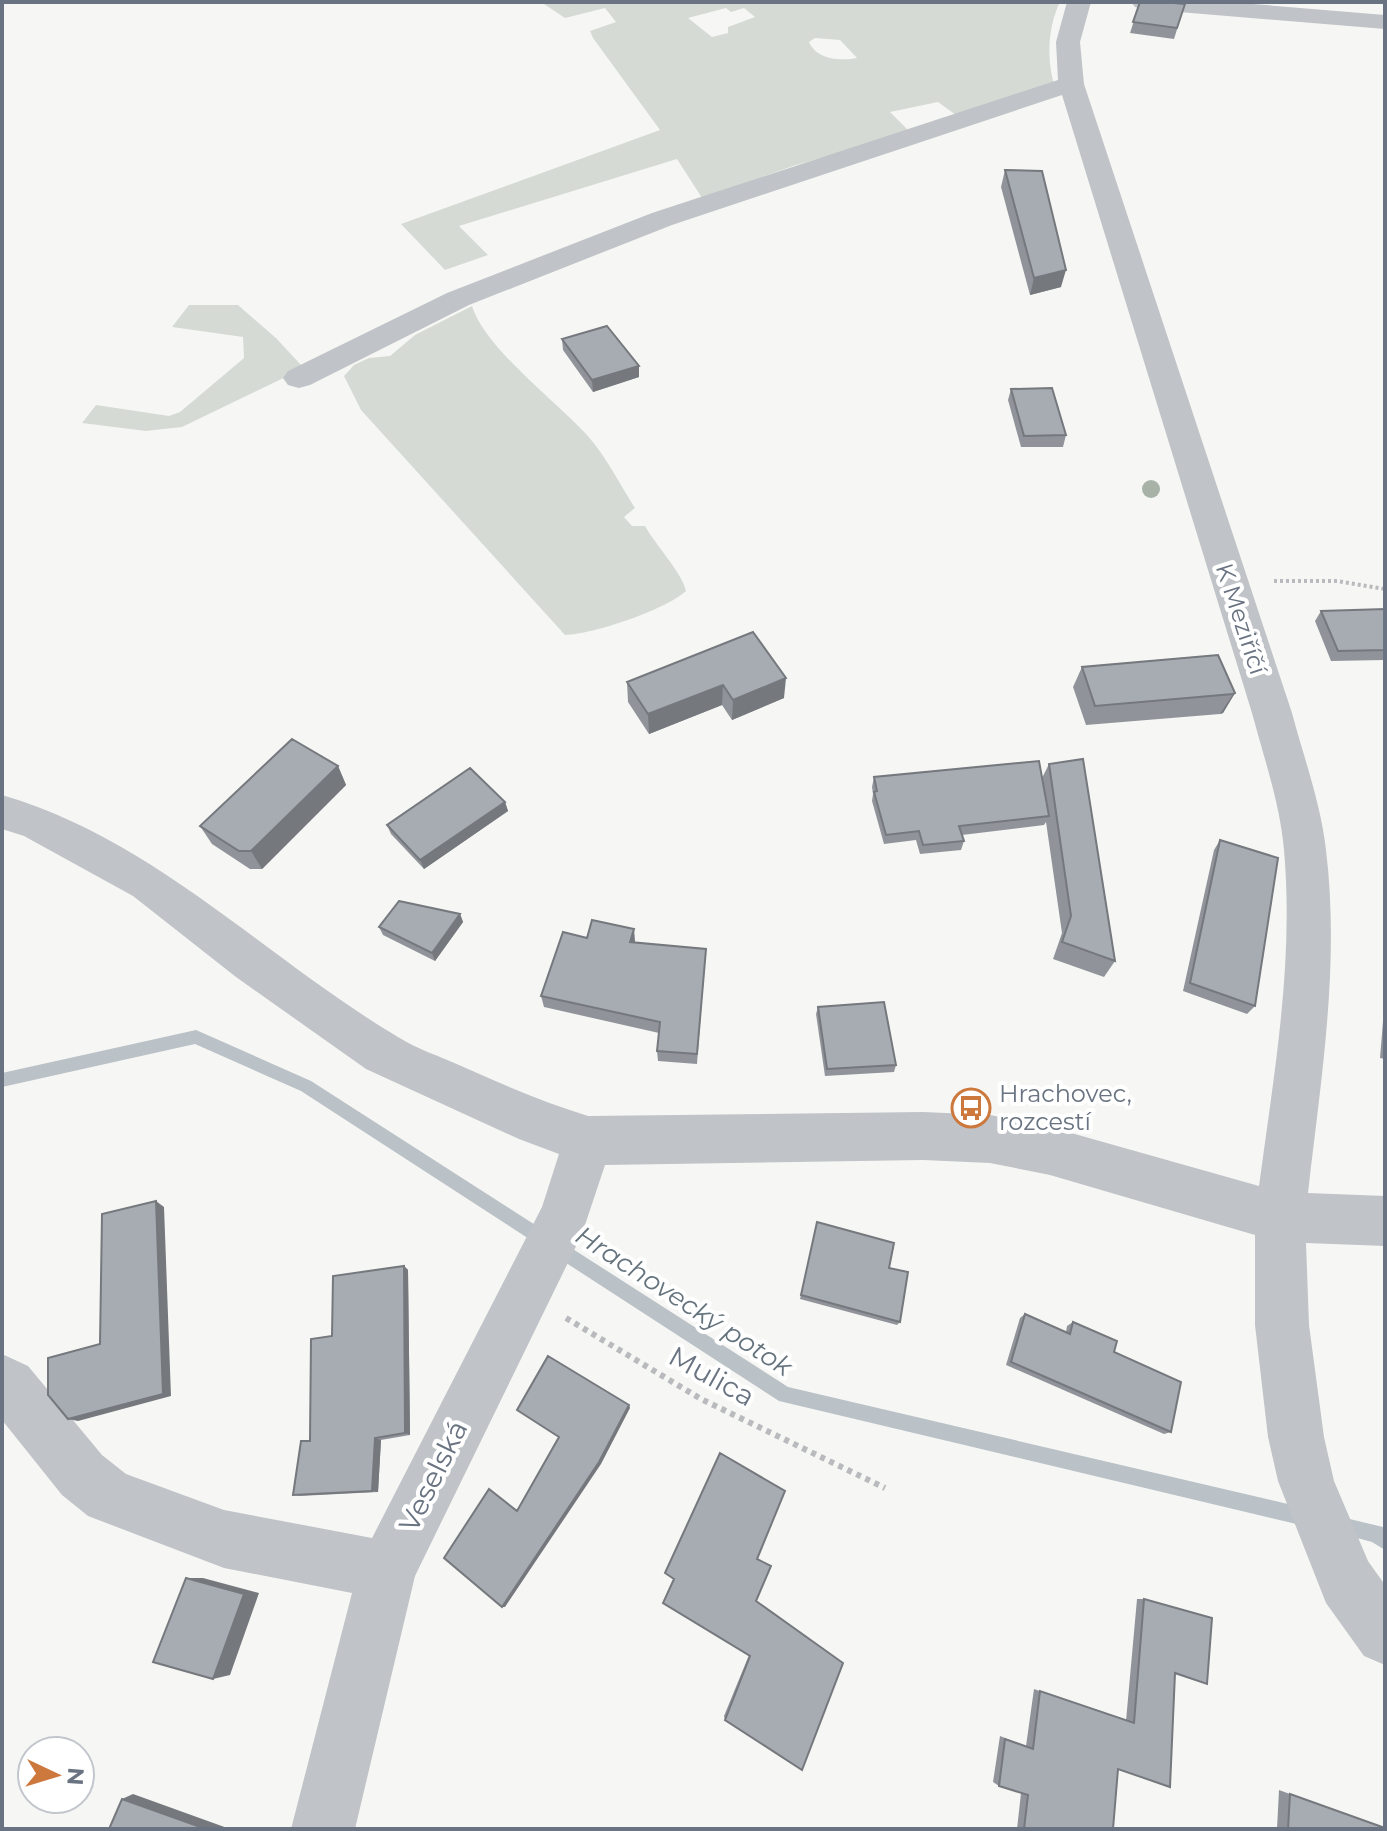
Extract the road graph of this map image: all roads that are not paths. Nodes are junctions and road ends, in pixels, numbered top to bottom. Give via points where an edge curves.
1 (1143, 2) edge
2 (1074, 19) edge
3 (1385, 22) edge
4 (1071, 84) junction
5 (299, 378) dead end
6 (2, 812) edge
7 (588, 1140) junction
8 (1280, 1217) junction
9 (1385, 1221) edge
10 (2, 1381) edge
11 (387, 1570) junction
12 (1385, 1635) edge
13 (323, 1829) edge

1 - 3 street
2 - 4 street, K Meziříčí via 1067,63
4 - 5 street via 662,219 458,299
4 - 8 street, K Meziříčí via 1287,766 1305,848 1309,988
6 - 7 street via 36,822 148,883 383,1054 536,1123
7 - 8 street via 990,1139
7 - 11 street, Veselská via 564,1216
8 - 9 street
8 - 12 street, K Meziříčí via 1282,1325 1306,1481 1338,1560
10 - 11 street via 82,1475 108,1496 224,1539
11 - 13 street, Veselská

